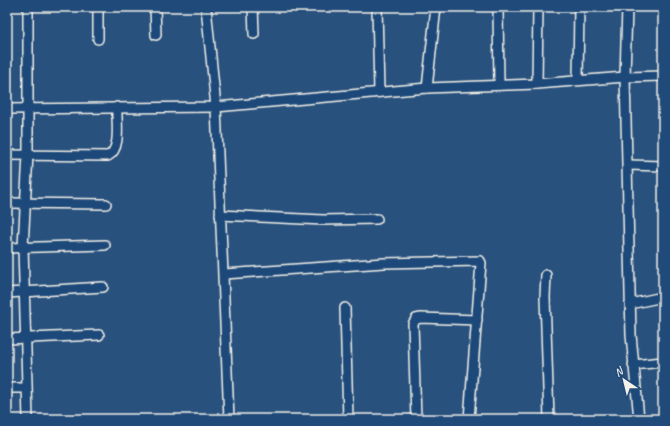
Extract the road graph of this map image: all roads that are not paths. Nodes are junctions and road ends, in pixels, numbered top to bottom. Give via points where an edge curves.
1 (28, 7) edge
2 (98, 7) edge
3 (155, 7) edge
4 (206, 7) edge
5 (253, 7) edge
6 (377, 7) edge
7 (436, 7) edge
8 (498, 7) edge
9 (538, 7) edge
10 (579, 7) edge
11 (627, 7) edge
12 (254, 34) dead end
13 (156, 35) dead end
14 (98, 39) dead end
15 (663, 76) edge
16 (625, 77) junction
17 (578, 80) junction
18 (536, 84) junction
19 (499, 85) junction
20 (427, 88) junction
21 (379, 92) junction
22 (117, 106) junction
23 (216, 107) junction
24 (28, 108) junction
25 (7, 109) edge
26 (28, 154) junction
27 (7, 155) edge
28 (628, 166) junction
29 (663, 166) edge
30 (7, 203) edge
31 (25, 203) junction
32 (106, 204) dead end
33 (220, 215) junction
34 (377, 219) dead end
35 (105, 245) dead end
36 (22, 247) junction
37 (7, 248) edge
38 (224, 274) junction
39 (546, 275) dead end
40 (103, 287) dead end
41 (23, 292) junction
42 (7, 293) edge
43 (663, 297) edge
44 (630, 304) junction
45 (346, 308) dead end
46 (477, 320) junction
47 (100, 335) dead end
48 (25, 338) junction
49 (7, 340) edge
50 (663, 362) edge
51 (633, 365) junction
52 (7, 388) edge
53 (26, 388) junction
54 (28, 419) edge
55 (229, 419) edge
56 (348, 419) edge
57 (416, 419) edge
58 (469, 419) edge
59 (549, 419) edge
60 (639, 419) edge

1 - 24 street
2 - 14 street
3 - 13 street
4 - 23 street
5 - 12 street
6 - 21 street
7 - 20 street
8 - 19 street
9 - 18 street
10 - 17 street
11 - 16 street
15 - 16 street
16 - 17 street
16 - 28 street
17 - 18 street
18 - 19 street
19 - 20 street
20 - 21 street
21 - 23 street
22 - 23 street
22 - 24 street
22 - 26 street via 116,147 112,154
23 - 33 street
24 - 25 street
24 - 26 street
26 - 27 street
26 - 31 street
28 - 29 street
28 - 44 street
30 - 31 street
31 - 32 street
31 - 36 street
33 - 34 street via 323,220
33 - 38 street
35 - 36 street
36 - 37 street
36 - 41 street
38 - 46 street via 384,263 480,261 482,263
38 - 55 street
39 - 59 street
40 - 41 street
41 - 42 street
41 - 48 street
43 - 44 street
44 - 51 street
45 - 56 street
46 - 57 street via 416,319 413,324
46 - 58 street
47 - 48 street
48 - 49 street
48 - 53 street
50 - 51 street
51 - 60 street
52 - 53 street
53 - 54 street

